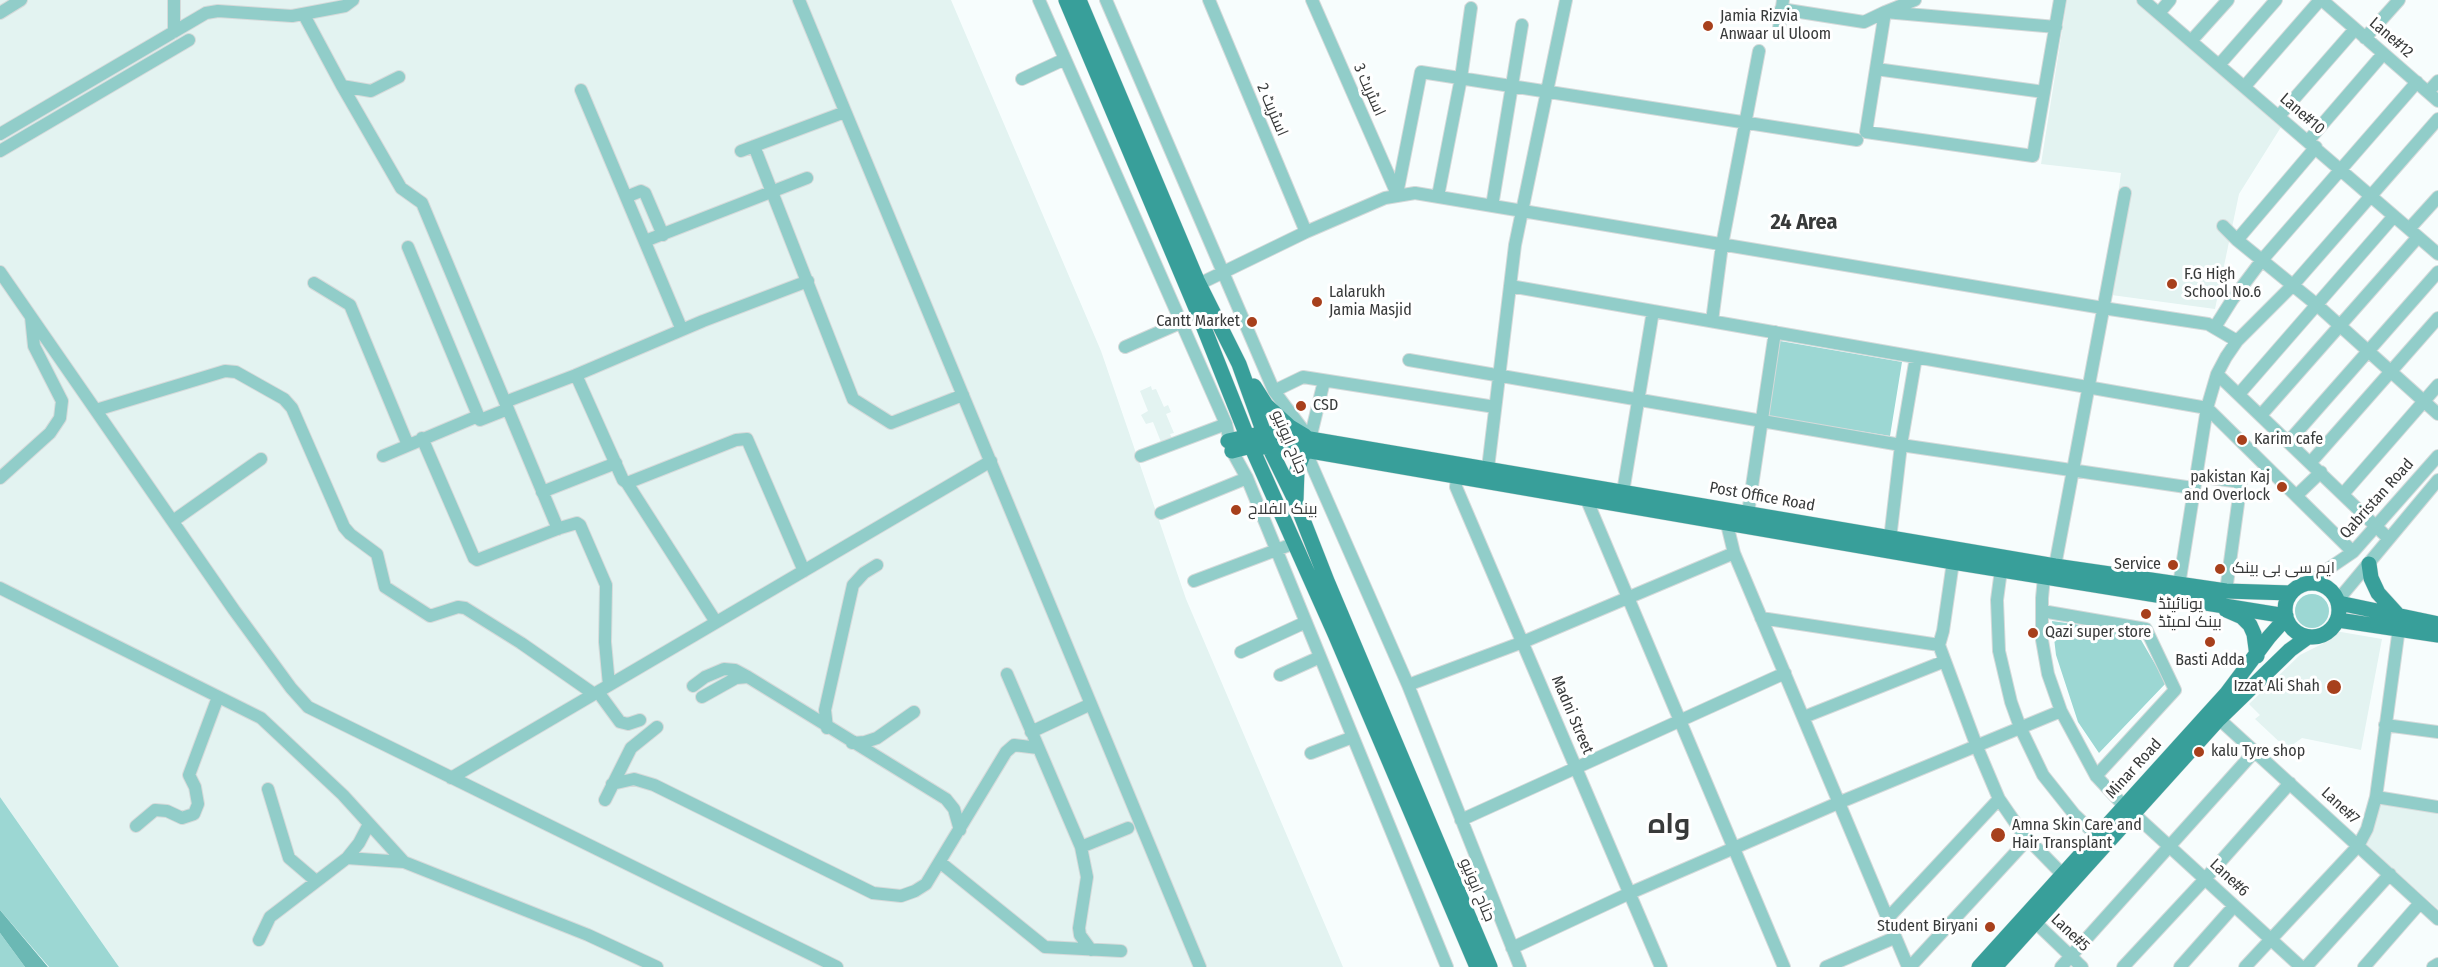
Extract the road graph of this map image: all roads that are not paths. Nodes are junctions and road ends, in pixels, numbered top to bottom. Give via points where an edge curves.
1 (21, 0) edge
2 (174, 0) edge
3 (353, 0) edge
4 (799, 0) edge
5 (1039, 0) edge
6 (1066, 0) edge
7 (1079, 0) edge
8 (1106, 0) edge
9 (1209, 0) edge
10 (1312, 0) edge
11 (1566, 0) edge
12 (1915, 0) edge
13 (2060, 0) edge
14 (2143, 0) edge
15 (2170, 0) edge
16 (2228, 0) edge
17 (2276, 0) edge
18 (2321, 0) edge
19 (2399, 0) edge
20 (1782, 5) edge
21 (1471, 8) dead end
22 (1885, 12) junction
23 (0, 13) edge
24 (2159, 13) junction
25 (304, 15) junction
26 (1522, 26) dead end
27 (2056, 27) junction
28 (2355, 28) junction
29 (174, 32) junction
30 (1778, 35) dead end
31 (2366, 38) junction
32 (189, 40) dead end
33 (2191, 41) junction
34 (1759, 51) dead end
35 (2383, 54) junction
36 (1065, 59) junction
37 (2219, 65) junction
38 (1876, 69) junction
39 (399, 77) dead end
40 (1461, 78) junction
41 (1022, 79) dead end
42 (2438, 81) edge
43 (2417, 82) junction
44 (342, 86) junction
45 (1512, 87) junction
46 (2245, 87) junction
47 (581, 90) dead end
48 (2044, 92) junction
49 (2428, 92) junction
50 (1547, 93) junction
51 (2438, 101) edge
52 (845, 112) junction
53 (2279, 116) junction
54 (2438, 119) edge
55 (1745, 121) junction
56 (0, 134) edge
57 (1857, 140) dead end
58 (2312, 144) junction
59 (754, 146) junction
60 (0, 151) edge
61 (741, 151) dead end
62 (2341, 169) junction
63 (807, 178) dead end
64 (774, 193) junction
65 (2125, 193) dead end
66 (1396, 194) junction
67 (1438, 196) junction
68 (2372, 196) junction
69 (2438, 197) edge
70 (626, 198) junction
71 (1492, 206) junction
72 (1521, 212) junction
73 (2394, 216) junction
74 (2223, 226) dead end
75 (1306, 232) junction
76 (2414, 233) junction
77 (663, 235) junction
78 (2237, 240) junction
79 (645, 241) junction
80 (1722, 245) junction
81 (408, 247) dead end
82 (2438, 254) edge
83 (2262, 260) junction
84 (0, 272) edge
85 (2438, 272) edge
86 (1223, 273) junction
87 (808, 281) junction
88 (314, 283) dead end
89 (1199, 284) junction
90 (2293, 285) junction
91 (1510, 286) junction
92 (2318, 305) junction
93 (2103, 308) junction
94 (1653, 311) junction
95 (31, 316) junction
96 (2438, 318) edge
97 (1712, 321) junction
98 (1180, 323) junction
99 (2339, 325) junction
100 (2215, 327) junction
101 (682, 330) junction
102 (1775, 332) junction
103 (2237, 341) junction
104 (1125, 346) dead end
105 (2368, 351) junction
106 (1916, 357) junction
107 (1409, 360) dead end
108 (1239, 364) junction
109 (2391, 372) junction
110 (2217, 374) junction
111 (576, 375) junction
112 (1499, 376) junction
113 (1324, 381) junction
114 (2438, 385) edge
115 (2088, 387) junction
116 (1274, 391) junction
117 (2239, 394) junction
118 (963, 395) junction
119 (1639, 400) junction
120 (2424, 401) junction
121 (1235, 402) junction
122 (506, 406) junction
123 (1495, 407) junction
124 (2207, 408) junction
125 (1218, 409) junction
126 (96, 410) junction
127 (2438, 414) edge
128 (2260, 415) junction
129 (478, 416) junction
130 (1762, 422) junction
131 (1226, 424) junction
132 (422, 438) junction
133 (1249, 440) junction
134 (1266, 440) junction
135 (2289, 441) junction
136 (1308, 444) junction
137 (408, 445) junction
138 (1901, 445) junction
139 (1233, 452) junction
140 (383, 456) dead end
141 (1141, 456) dead end
142 (2438, 456) edge
143 (261, 459) dead end
144 (990, 461) junction
145 (2311, 462) junction
146 (616, 463) junction
147 (1488, 468) junction
148 (1457, 470) junction
149 (2073, 471) junction
150 (2321, 472) junction
151 (0, 478) edge
152 (1247, 478) junction
153 (1267, 479) junction
154 (2438, 480) edge
155 (2195, 482) junction
156 (627, 483) junction
157 (542, 492) junction
158 (1623, 492) junction
159 (2343, 494) junction
160 (2297, 495) junction
161 (1586, 498) junction
162 (1296, 502) junction
163 (1161, 513) dead end
164 (1748, 513) junction
165 (1725, 515) junction
166 (173, 521) junction
167 (2377, 527) junction
168 (558, 529) junction
169 (2388, 538) junction
170 (1295, 543) junction
171 (1896, 544) junction
172 (1276, 549) junction
173 (2353, 552) junction
174 (1734, 553) junction
175 (1953, 562) junction
176 (2369, 564) junction
177 (877, 565) dead end
178 (2001, 570) junction
179 (804, 571) junction
180 (2050, 572) junction
181 (1194, 581) dead end
182 (2309, 582) junction
183 (2179, 585) junction
184 (0, 588) edge
185 (2226, 591) junction
186 (2290, 593) junction
187 (1626, 597) junction
188 (2339, 601) junction
189 (2215, 605) junction
190 (2042, 611) junction
191 (2286, 617) junction
192 (1761, 618) junction
193 (2338, 620) junction
194 (716, 622) junction
195 (1306, 622) junction
196 (2399, 622) junction
197 (2438, 624) edge
198 (2438, 635) edge
199 (2308, 637) junction
200 (1523, 642) junction
201 (1939, 645) junction
202 (1241, 652) dead end
203 (2257, 656) junction
204 (1320, 657) junction
205 (1945, 662) junction
206 (1785, 673) junction
207 (1007, 674) dead end
208 (1280, 675) dead end
209 (748, 677) junction
210 (1408, 685) junction
211 (693, 686) dead end
212 (2240, 687) junction
213 (600, 690) junction
214 (218, 697) junction
215 (702, 697) dead end
216 (1091, 704) junction
217 (2061, 711) junction
218 (914, 712) dead end
219 (1804, 717) junction
220 (1680, 719) junction
221 (2218, 719) junction
222 (640, 720) dead end
223 (2385, 725) junction
224 (2020, 727) junction
225 (657, 728) dead end
226 (827, 728) junction
227 (1031, 732) junction
228 (2438, 732) edge
229 (1353, 737) junction
230 (852, 743) junction
231 (1977, 747) junction
232 (1038, 748) junction
233 (2255, 752) junction
234 (1311, 753) dead end
235 (1576, 767) junction
236 (2096, 776) junction
237 (451, 778) junction
238 (2290, 783) junction
239 (612, 784) junction
240 (268, 789) dead end
241 (2376, 797) junction
242 (1999, 799) junction
243 (605, 800) dead end
244 (1838, 803) junction
245 (2438, 807) edge
246 (2130, 810) junction
247 (1461, 820) junction
248 (369, 824) junction
249 (136, 826) dead end
250 (1128, 828) dead end
251 (960, 830) junction
252 (2098, 837) junction
253 (2028, 839) junction
254 (2170, 846) junction
255 (2358, 846) junction
256 (1081, 847) junction
257 (1735, 848) junction
258 (347, 858) junction
259 (404, 861) junction
260 (940, 863) junction
261 (2390, 874) junction
262 (2063, 875) junction
263 (2205, 879) junction
264 (316, 881) junction
265 (2057, 891) junction
266 (1630, 893) junction
267 (2420, 903) junction
268 (2234, 906) junction
269 (1887, 918) junction
270 (2438, 919) edge
271 (2036, 923) junction
272 (1894, 938) junction
273 (2270, 939) junction
274 (259, 940) dead end
275 (1512, 948) junction
276 (1091, 950) junction
277 (1120, 951) dead end
278 (2071, 956) junction
279 (2438, 964) edge
280 (657, 967) edge
281 (837, 967) edge
282 (1200, 967) edge
283 (1447, 967) edge
284 (1477, 967) edge
285 (1490, 967) edge
286 (1520, 967) edge
287 (1661, 967) edge
288 (1784, 967) edge
289 (1826, 967) edge
290 (1909, 967) edge
291 (1979, 967) edge
292 (1995, 967) edge
293 (2061, 967) edge
294 (2082, 967) edge
295 (2123, 967) edge
296 (2180, 967) edge
297 (2245, 967) edge
298 (2301, 967) edge
299 (2306, 967) edge
300 (2364, 967) edge
301 (2433, 967) edge

1 - 23 street
2 - 29 street
3 - 25 street via 345,6
4 - 52 street
5 - 36 street
6 - 121 main road, جناح ایونیو
7 - 89 main road, جناح ایونیو
8 - 86 street
9 - 75 street, اسٹریٹ 2
10 - 66 street, اسٹریٹ 3
11 - 50 street
12 - 22 street
13 - 27 street
14 - 24 street, Lane#10
15 - 24 street
16 - 33 street
17 - 37 street
18 - 28 street, Lane#12
18 - 46 street
19 - 31 street
20 - 22 street via 1864,22
20 - 30 street
21 - 40 street
22 - 27 street
22 - 38 street
24 - 33 street, Lane#10
25 - 29 street via 218,11 206,13
25 - 44 street
26 - 45 street
27 - 48 street
28 - 31 street, Lane#12
28 - 53 street
29 - 56 street
31 - 35 street, Lane#12
32 - 60 street
33 - 37 street, Lane#10
34 - 55 street
35 - 43 street, Lane#12
35 - 58 street
36 - 41 street
36 - 98 street
37 - 46 street, Lane#10
38 - 48 street
38 - 48 street via 1866,132 2033,156
39 - 44 street via 371,91
40 - 45 street
40 - 66 street via 1421,72
40 - 67 street
42 - 49 street
43 - 49 street, Lane#12
43 - 62 street
44 - 122 street via 401,188 422,203
45 - 50 street
45 - 71 street
46 - 53 street, Lane#10
47 - 70 street
49 - 51 street, Lane#12
50 - 55 street
50 - 72 street
52 - 59 street
52 - 118 street
53 - 58 street, Lane#10
54 - 68 street
55 - 57 street
55 - 80 street
58 - 62 street, Lane#10
58 - 78 street
59 - 61 street
59 - 64 street
62 - 68 street, Lane#10
62 - 83 street
63 - 64 street
64 - 77 street
64 - 87 street
65 - 93 street, Lane#6
66 - 67 street
66 - 75 street
67 - 71 street
68 - 73 street, Lane#10
68 - 90 street
69 - 76 street
70 - 77 street via 645,193
70 - 79 street
71 - 72 street
72 - 80 street
72 - 91 street
73 - 76 street, Lane#10
73 - 92 street
74 - 78 street
75 - 86 street
76 - 82 street, Lane#10
76 - 99 street
77 - 79 street
78 - 83 street
79 - 101 street
80 - 93 street
80 - 97 street
81 - 129 street
83 - 90 street
83 - 100 street
84 - 95 street
85 - 105 street
86 - 89 street
86 - 116 street
87 - 101 street
87 - 118 street via 853,399 891,423
88 - 137 street via 350,305
89 - 108 main road, جناح ایونیو
90 - 92 street
90 - 103 street
91 - 94 street
91 - 112 street
92 - 99 street
92 - 117 street
93 - 100 street
93 - 115 street, Lane#6
94 - 97 street
94 - 119 street
95 - 126 street
95 - 151 street via 33,346 62,401 60,418 50,433
96 - 109 street
97 - 102 street
98 - 104 street
98 - 125 street
99 - 105 street
99 - 128 street
100 - 103 street
101 - 111 street
102 - 106 street
102 - 130 street
103 - 110 street
105 - 109 street
105 - 135 street
106 - 115 street
106 - 138 street
107 - 112 street
108 - 134 main road, جناح ایونیو
108 - 136 main road via 1266,405
109 - 120 street
109 - 145 street
110 - 117 street
110 - 124 street
111 - 122 street
111 - 146 street
112 - 119 street
112 - 123 street
113 - 116 street via 1303,378
113 - 123 street
113 - 136 street
114 - 120 street
115 - 124 street
115 - 149 street, Lane#6
116 - 136 street
117 - 128 street
118 - 144 street
119 - 130 street
119 - 158 street
120 - 127 street
120 - 159 street
121 - 125 street
121 - 133 main road, جناح ایونیو
122 - 129 street via 482,420
122 - 157 street
123 - 147 street
124 - 155 street
124 - 160 street
125 - 131 street
126 - 166 street
126 - 213 street via 225,371 236,372 284,399 292,408 344,526 377,554 385,587 430,616 450,608 465,608
128 - 135 street
129 - 132 street
130 - 138 street
130 - 164 street
131 - 139 street
131 - 141 street
132 - 137 street
132 - 168 street via 474,558
133 - 134 main road, Post Office Road
133 - 139 main road, Post Office Road
133 - 153 main road, جناح ایونیو
134 - 136 main road, Post Office Road
134 - 162 main road, جناح ایونیو
135 - 145 street
136 - 148 main road, Post Office Road
136 - 162 main road via 1297,470
136 - 210 street
137 - 140 street
138 - 149 street
138 - 171 street
139 - 152 street
139 - 153 street
142 - 167 street, Qabristan Road
143 - 166 street
144 - 179 street
144 - 216 street
145 - 150 street
146 - 156 street
146 - 157 street
147 - 148 main road, Post Office Road
147 - 158 main road, Post Office Road
148 - 161 main road, Post Office Road
148 - 200 street, Madni Street via 1456,487
149 - 155 street
149 - 180 street, Lane#6
150 - 159 street
150 - 160 street
152 - 163 street
152 - 172 street
153 - 170 main road, جناح ایونیو
154 - 169 street, Qabristan Road
155 - 183 street
155 - 185 street via 2241,482
156 - 179 street via 747,439
156 - 194 street
157 - 168 street
158 - 165 main road, Post Office Road
159 - 167 street
160 - 173 street
161 - 165 main road, Post Office Road
161 - 187 street
162 - 285 main road, جناح ایونیو
164 - 165 main road, Post Office Road
164 - 171 main road, Post Office Road
165 - 171 main road, Post Office Road
165 - 174 street
166 - 237 street via 308,707
167 - 169 street
167 - 173 street, Qabristan Road
168 - 213 street via 580,525 606,585
169 - 176 street, Qabristan Road
170 - 172 street
170 - 284 main road, جناح ایونیو
171 - 175 main road, Post Office Road
171 - 180 main road, Post Office Road
172 - 181 street
172 - 195 street
173 - 182 street, Qabristan Road
174 - 187 street
174 - 192 street
175 - 178 main road, Post Office Road
175 - 201 street
176 - 188 street, Qabristan Road
176 - 196 main road via 2378,593
177 - 226 street via 853,585 825,710
178 - 180 main road, Post Office Road
178 - 224 street via 1997,600 1999,651
179 - 194 street
180 - 183 main road, Post Office Road
180 - 189 main road, Post Office Road
180 - 190 street, Lane#6
182 - 186 main road
182 - 188 main road via 2332,590
183 - 185 main road, Post Office Road
184 - 214 street
185 - 186 main road, Post Office Road
186 - 191 main road
187 - 200 street
187 - 220 street
188 - 193 main road
188 - 196 main road
189 - 191 main road, Post Office Road
189 - 203 main road via 2250,625
190 - 217 street, Lane#6 via 2048,674
190 - 236 street via 2146,629 2175,690
191 - 199 main road via 2296,632
191 - 203 main road, Minar Road
192 - 201 street
192 - 206 street
193 - 196 main road
193 - 199 main road via 2323,635
194 - 213 street
195 - 202 street
195 - 204 street
196 - 197 main road
196 - 198 main road
196 - 223 street
199 - 212 main road, Minar Road
200 - 210 street
200 - 235 street, Madni Street
201 - 205 street
203 - 212 main road, Minar Road
204 - 208 street
204 - 229 street
205 - 219 street
205 - 231 street
206 - 219 street
206 - 220 street
207 - 227 street
209 - 211 street via 723,669
209 - 215 street via 736,678
209 - 226 street
210 - 247 street
212 - 221 main road, Minar Road
212 - 246 main road, Minar Road
213 - 222 street via 620,722
213 - 237 street
214 - 248 street via 261,718
214 - 249 street via 189,775 198,804 194,814 182,818 155,810
216 - 227 street
216 - 282 street
217 - 224 street
217 - 236 street, Lane#6
218 - 230 street via 877,738
219 - 244 street
220 - 235 street
220 - 257 street
221 - 233 street, Lane#7
221 - 246 main road, Minar Road
223 - 228 street
223 - 241 street
224 - 231 street
224 - 252 street via 2043,776
225 - 239 street via 631,748
226 - 230 street
227 - 232 street
229 - 234 street
229 - 283 street
230 - 251 street via 946,799 954,809
231 - 242 street
231 - 244 street
232 - 251 street via 1014,745 1006,752
232 - 256 street
233 - 238 street, Lane#7
233 - 254 street
235 - 247 street
235 - 266 street, Madni Street
236 - 246 street, Lane#6
237 - 281 street
238 - 255 street, Lane#7
238 - 263 street
239 - 243 street
239 - 260 street via 634,779 654,785 873,893 901,896 915,891 926,884
240 - 264 street via 289,858
241 - 245 street
241 - 255 street
242 - 253 street
242 - 269 street
244 - 257 street
244 - 269 street
246 - 252 main road, Minar Road
246 - 254 street, Lane#6
246 - 265 main road, Minar Road
247 - 275 street
248 - 258 street
248 - 259 street
250 - 256 street
251 - 260 street
252 - 262 main road, Minar Road
253 - 262 street
253 - 290 street
254 - 263 street, Lane#6
254 - 278 street
255 - 261 street, Lane#7
255 - 273 street
256 - 276 street via 1087,878 1078,928
257 - 266 street
257 - 288 street
258 - 259 street
258 - 264 street
259 - 280 street
260 - 276 street via 1045,947
261 - 267 street, Lane#7
261 - 299 street
262 - 265 main road, Minar Road
263 - 268 street, Lane#6
263 - 295 street
264 - 274 street via 270,917
265 - 271 main road, Minar Road
265 - 291 main road, Minar Road
266 - 275 street
266 - 287 street, Madni Street
267 - 270 street, Lane#7
267 - 300 street
268 - 273 street, Lane#6
268 - 296 street
269 - 272 street
271 - 278 street, Lane#5
271 - 292 main road, Minar Road
272 - 289 street
272 - 290 street
273 - 297 street
273 - 298 street, Lane#6
275 - 286 street
276 - 277 street
278 - 293 street
278 - 294 street, Lane#5
279 - 301 street

